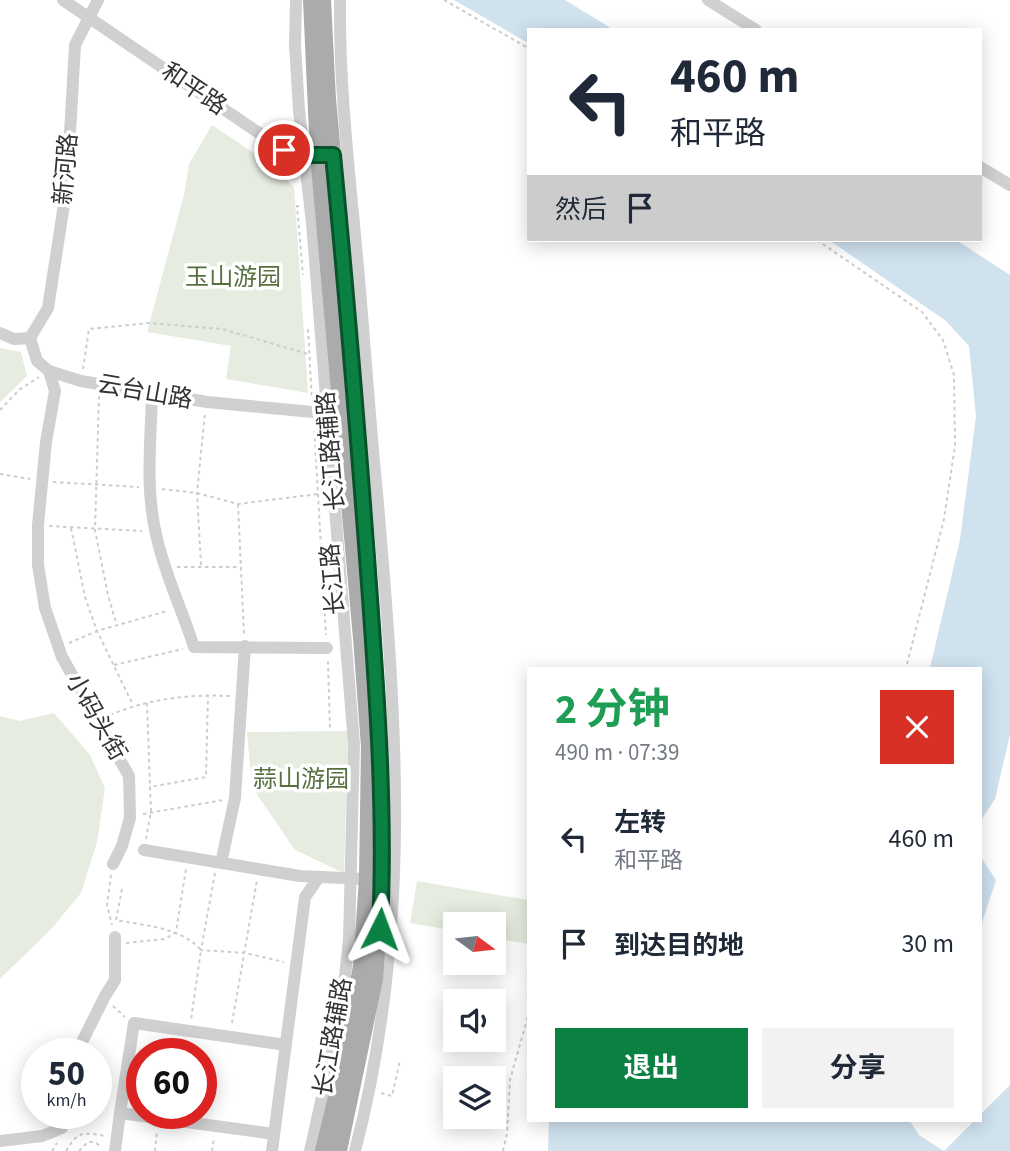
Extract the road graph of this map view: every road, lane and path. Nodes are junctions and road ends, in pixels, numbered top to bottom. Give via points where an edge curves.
1 (63, 0) edge
2 (98, 0) edge
3 (296, 0) edge
4 (311, 0) edge
5 (323, 0) edge
6 (340, 0) edge
7 (444, 0) edge
8 (708, 0) edge
9 (87, 18) junction
10 (753, 28) edge
11 (527, 47) edge
12 (318, 155) junction
13 (982, 168) edge
14 (1010, 185) edge
15 (310, 206) junction
16 (820, 242) edge
17 (304, 283) dead end
18 (307, 319) dead end
19 (0, 333) edge
20 (30, 338) junction
21 (309, 354) junction
22 (49, 371) junction
23 (81, 381) junction
24 (99, 384) junction
25 (152, 393) junction
26 (206, 402) junction
27 (0, 410) edge
28 (313, 412) junction
29 (238, 504) dead end
30 (38, 525) junction
31 (71, 528) junction
32 (94, 530) junction
33 (155, 532) junction
34 (201, 565) junction
35 (165, 567) junction
36 (240, 567) junction
37 (181, 607) junction
38 (117, 626) junction
39 (97, 631) junction
40 (245, 646) junction
41 (59, 647) junction
42 (194, 647) junction
43 (327, 648) junction
44 (114, 664) junction
45 (906, 667) edge
46 (208, 695) junction
47 (243, 696) junction
48 (146, 702) junction
49 (134, 705) junction
50 (100, 720) junction
51 (330, 731) dead end
52 (150, 787) junction
53 (235, 798) junction
54 (151, 811) junction
55 (144, 850) joint
56 (188, 857) junction
57 (221, 863) junction
58 (113, 864) joint
59 (259, 869) junction
60 (319, 877) junction
61 (359, 878) junction
62 (122, 889) dead end
63 (176, 932) junction
64 (115, 942) junction
65 (201, 950) junction
66 (245, 953) junction
67 (296, 964) junction
68 (114, 1007) dead end
69 (527, 1020) edge
70 (132, 1023) dead end
71 (189, 1031) junction
72 (229, 1037) junction
73 (84, 1038) edge
74 (286, 1045) junction
75 (400, 1060) dead end
76 (378, 1092) dead end
77 (120, 1112) junction
78 (126, 1113) edge
79 (217, 1126) edge
80 (60, 1129) edge
81 (158, 1129) edge
82 (95, 1134) junction
83 (274, 1134) junction
84 (0, 1141) edge
85 (94, 1142) junction
86 (116, 1144) edge
87 (66, 1151) edge
88 (79, 1151) edge
89 (104, 1151) edge
90 (155, 1151) edge
91 (272, 1151) edge
92 (310, 1151) edge
93 (323, 1151) edge
94 (339, 1151) edge
95 (355, 1151) edge
96 (503, 1151) edge

1 - 9 street, 和平路
2 - 9 street, 新河路
3 - 12 street, 长江路辅路 via 295,45
4 - 12 main road, 长江路
5 - 12 main road, 长江路
6 - 95 street, 长江路辅路 via 344,116 386,597 397,790 390,964
7 - 11 path
8 - 10 street
9 - 12 street, 和平路 via 284,150
9 - 20 street, 新河路 via 75,45 67,185 48,308
12 - 15 street, 长江路辅路
12 - 61 main road, 长江路 via 369,747
12 - 94 main road, 长江路 via 355,396 378,704 383,863 375,979
13 - 14 street
15 - 17 path via 297,206
15 - 61 street, 长江路辅路 via 354,744
16 - 45 path via 922,312 943,340 954,375 955,446 944,519
18 - 21 path
19 - 20 street via 14,339
20 - 22 street via 37,361
21 - 23 path via 222,329 149,323 89,329
21 - 28 path
22 - 23 street, 云台山路
22 - 27 path via 19,390
22 - 30 street, 小码头街 via 55,390
23 - 24 street, 云台山路
24 - 25 street, 云台山路
24 - 32 path
25 - 26 street, 云台山路
25 - 33 street via 150,487
26 - 28 street, 云台山路
26 - 34 path via 197,493
28 - 43 path
29 - 36 path
30 - 31 path
30 - 41 street, 小码头街 via 45,608
31 - 32 path
31 - 39 path
32 - 33 path
32 - 38 path
33 - 35 street
34 - 35 path
34 - 36 path
35 - 37 street
36 - 40 path
37 - 38 path
37 - 42 street
38 - 39 path
39 - 41 path
39 - 44 path
40 - 42 street
40 - 43 street
40 - 47 street
41 - 50 street, 小码头街
42 - 44 path
43 - 51 path
44 - 49 path
46 - 47 path
46 - 48 path
46 - 52 path via 206,777
47 - 53 street
48 - 49 path
48 - 52 path
49 - 50 path
50 - 58 street, 小码头街 via 129,776 130,818
52 - 54 path
53 - 54 path
53 - 57 street
54 - 55 path
55 - 56 street
56 - 57 street
56 - 63 path
57 - 59 street
57 - 65 path via 216,866
58 - 64 path via 107,905
59 - 60 street
59 - 66 path
60 - 61 street
60 - 67 street via 305,897
61 - 92 street, 长江路辅路 via 341,1012
61 - 93 main road, 长江路 via 364,937 357,995
62 - 63 path via 117,920
63 - 64 path via 165,939
63 - 65 path
64 - 73 street via 115,980
65 - 66 path
65 - 71 path
66 - 67 path
66 - 72 path
67 - 74 street
68 - 70 path
69 - 96 path via 510,1080
71 - 72 street
71 - 77 street via 134,1023
72 - 74 street
74 - 83 street
75 - 76 path via 392,1096
77 - 78 street
77 - 86 street
79 - 83 street
80 - 84 street
81 - 90 path
82 - 85 path
82 - 86 path
82 - 87 path via 75,1137
83 - 91 street
85 - 88 path via 83,1144
85 - 89 path

